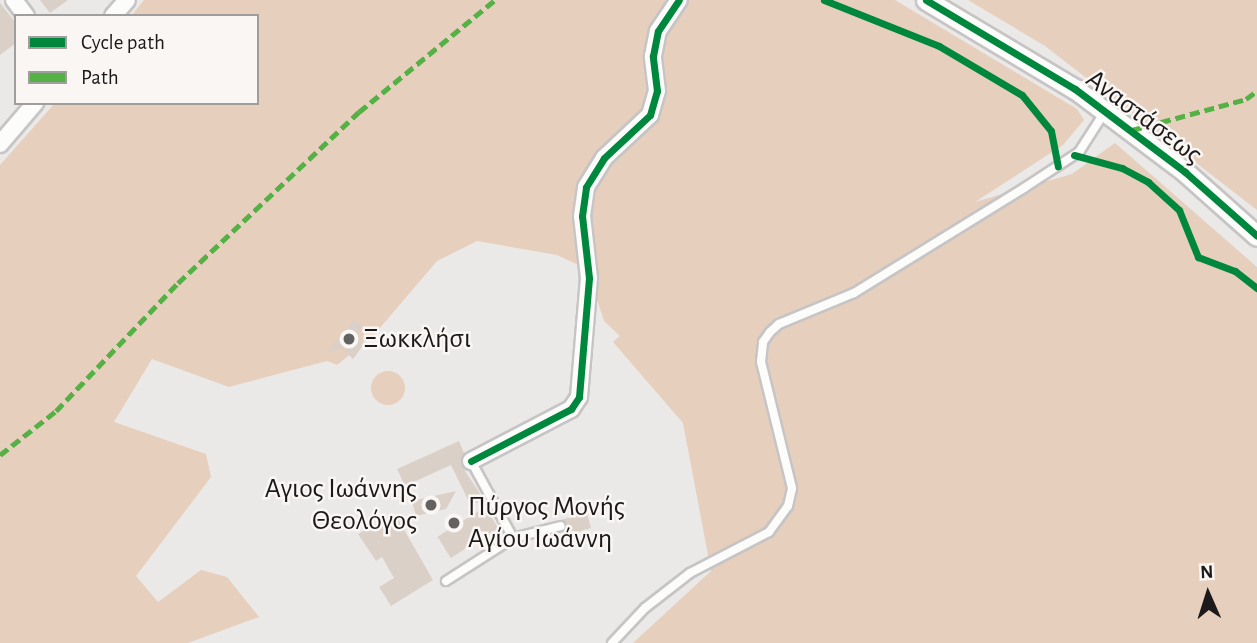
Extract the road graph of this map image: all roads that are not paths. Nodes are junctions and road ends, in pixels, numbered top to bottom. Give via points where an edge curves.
1 (127, 0) edge
2 (679, 0) edge
3 (926, 0) edge
4 (115, 14) edge
5 (34, 105) edge
6 (1105, 111) junction
7 (0, 144) edge
8 (1257, 236) edge
9 (471, 461) joint
10 (561, 526) dead end
11 (513, 538) junction
12 (446, 581) dead end
13 (612, 643) edge

1 - 4 street
2 - 9 street via 658,32 653,56 657,91 650,115 604,158 586,187 582,216 589,278 579,397 571,409
3 - 6 street, Αναστάσεως
5 - 7 street
6 - 8 street, Αναστάσεως via 1185,172
6 - 13 lane via 1079,152 854,293 770,332 763,342 761,362 792,488 788,506 769,532 690,573 645,608
9 - 11 lane
10 - 11 lane
11 - 12 lane

